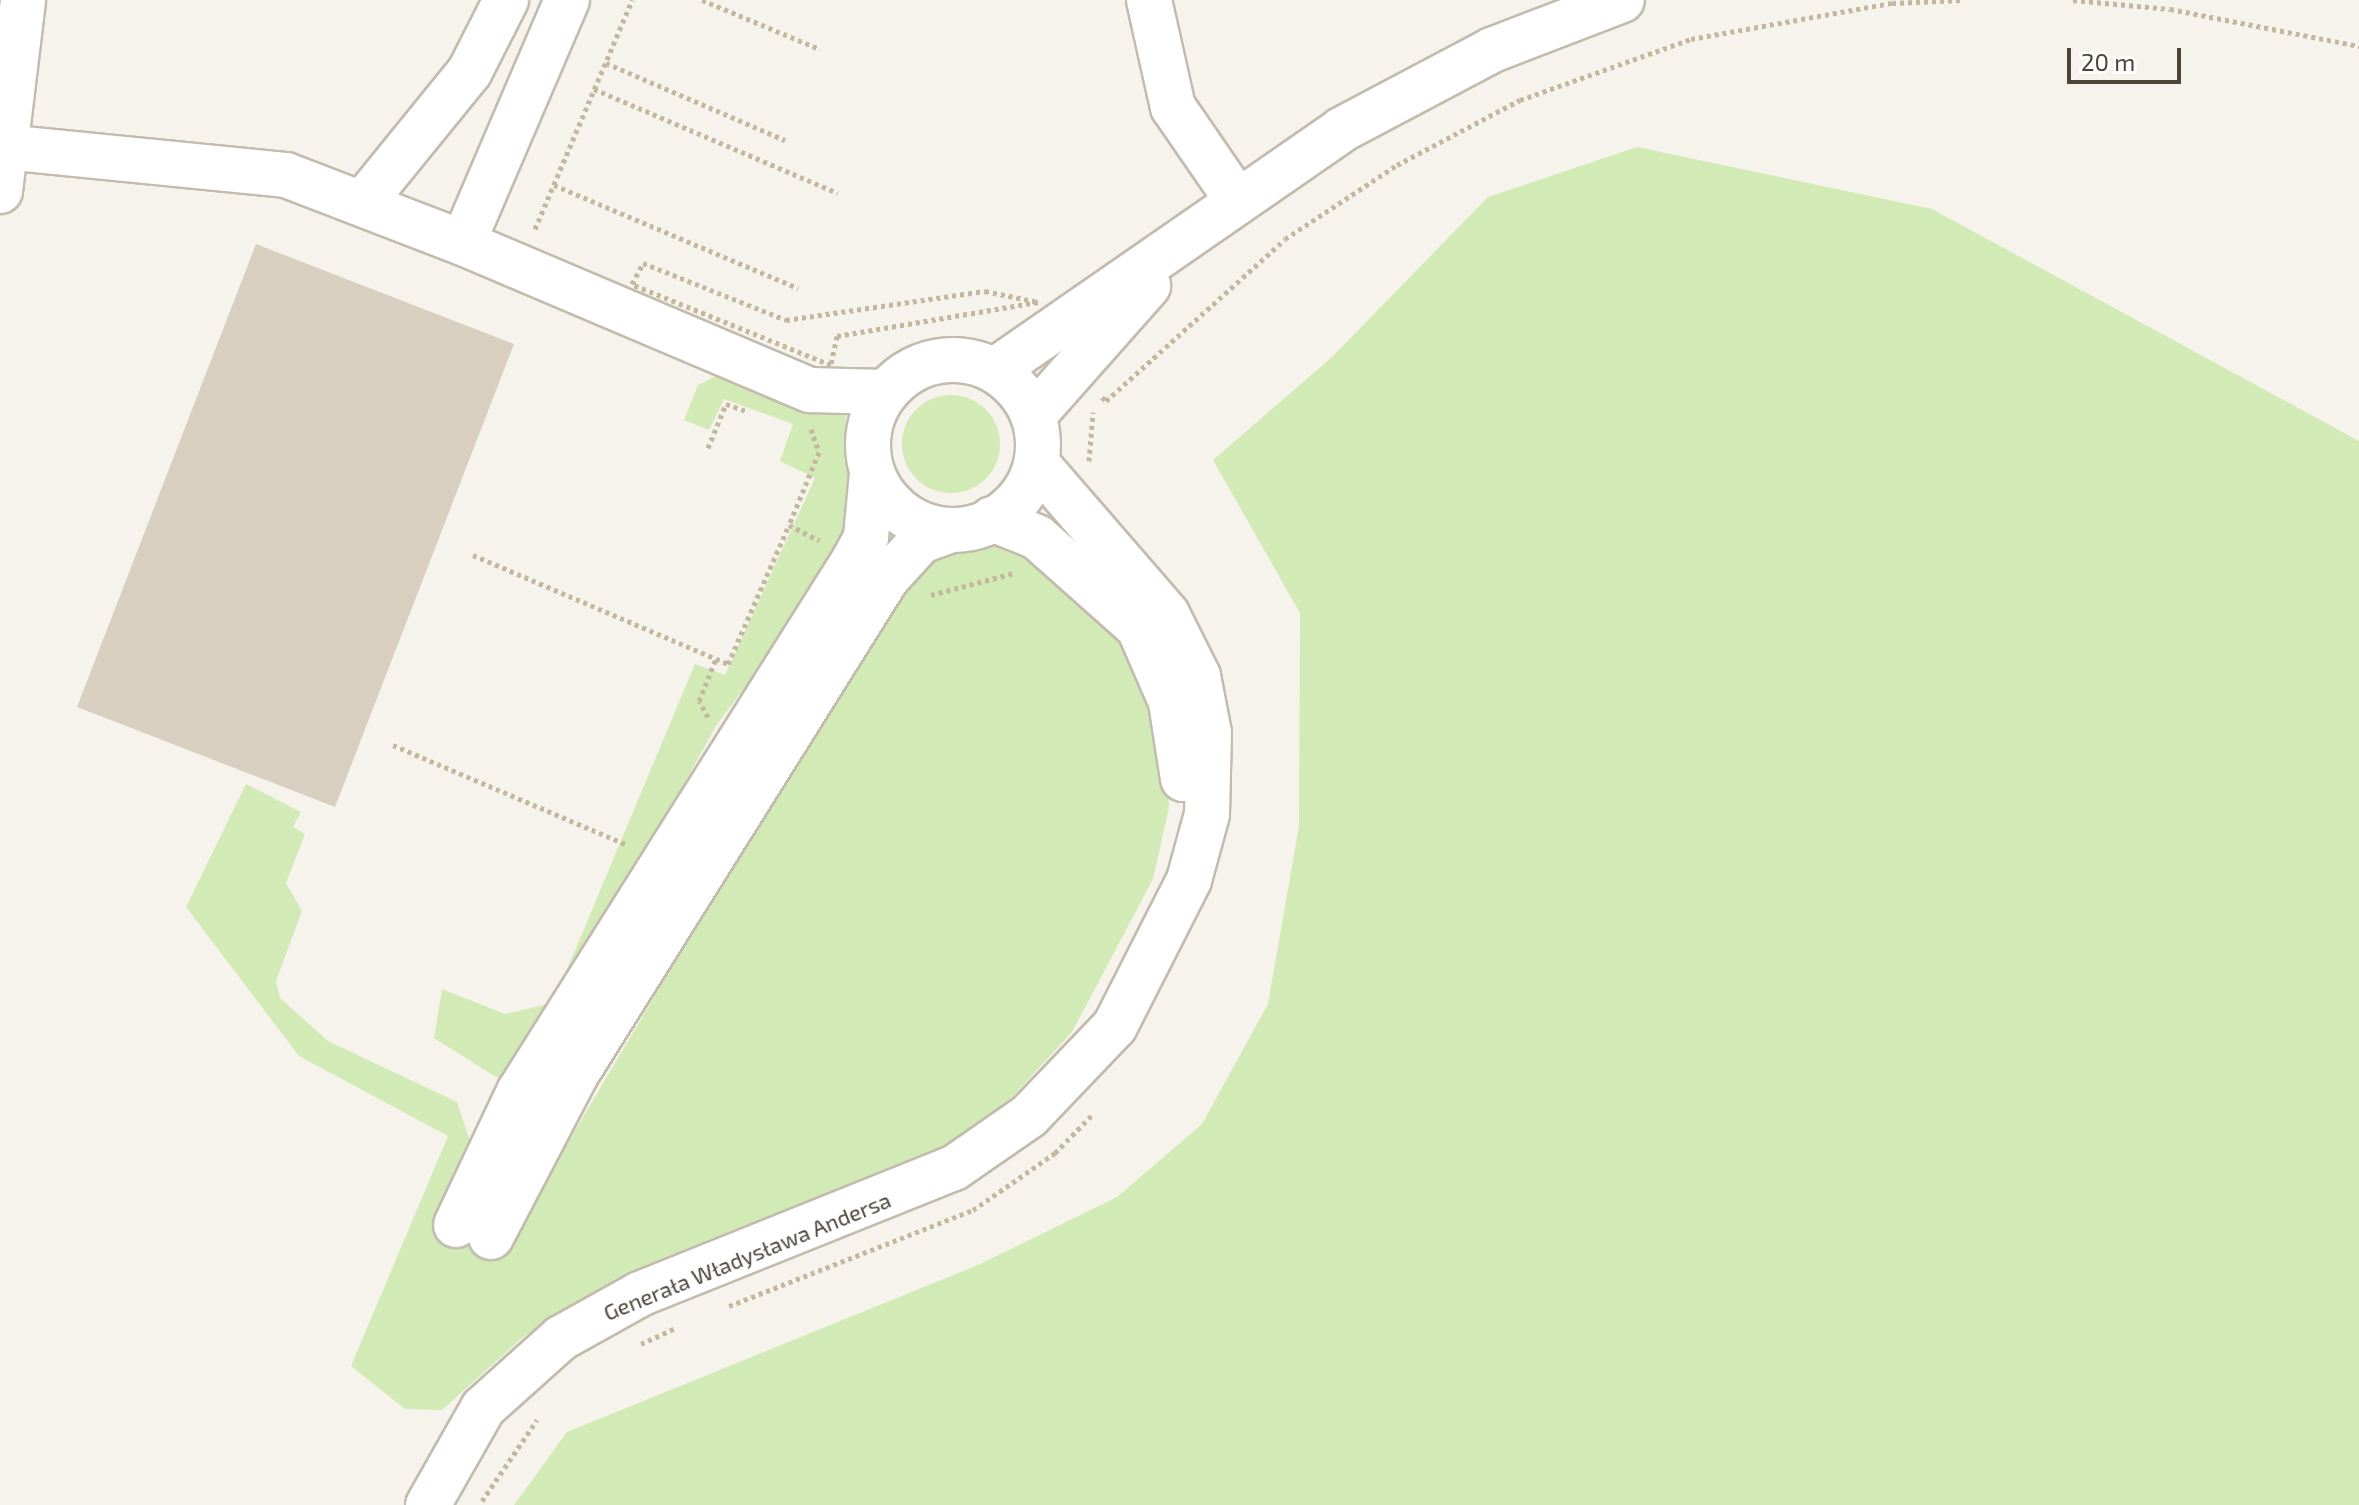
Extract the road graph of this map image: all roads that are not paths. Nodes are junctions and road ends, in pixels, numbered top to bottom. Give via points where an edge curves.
1 (23, 0) edge
2 (506, 0) edge
3 (567, 0) edge
4 (1149, 0) edge
5 (1622, 0) edge
6 (5, 147) junction
7 (0, 191) edge
8 (1237, 200) junction
9 (362, 204) junction
10 (463, 243) junction
11 (1055, 335) junction
12 (995, 370) junction
13 (884, 392) junction
14 (1033, 416) junction
15 (1038, 465) junction
16 (872, 473) junction
17 (972, 525) junction
18 (1067, 1075) junction
19 (575, 1076) junction
20 (519, 1092) junction
21 (428, 1505) edge

1 - 6 street
2 - 9 street via 479,59
3 - 10 street
4 - 8 street via 1173,107
5 - 8 street via 1429,79
6 - 7 street
6 - 9 street via 286,175
8 - 11 street
9 - 10 street
10 - 13 street via 810,390
11 - 12 street
11 - 14 street
12 - 13 street via 945,359 920,365
12 - 14 street
13 - 16 street via 870,422
14 - 15 street, Generała Władysława Andersa
15 - 17 street via 1018,499
15 - 18 street, Generała Władysława Andersa via 1064,504 1149,589 1179,634 1204,700 1211,758 1207,814 1189,880 1115,1026
16 - 17 street, Generała Władysława Andersa via 902,514
16 - 20 street via 866,537 854,560
17 - 18 street, Generała Władysława Andersa via 1037,537 1127,612 1154,657 1179,729 1183,796 1166,874
17 - 19 street via 921,541 887,578
18 - 21 street, Generała Władysława Andersa via 1004,1136 925,1185 640,1294 561,1338 483,1408
19 - 20 street
19 - 20 street via 474,1231

